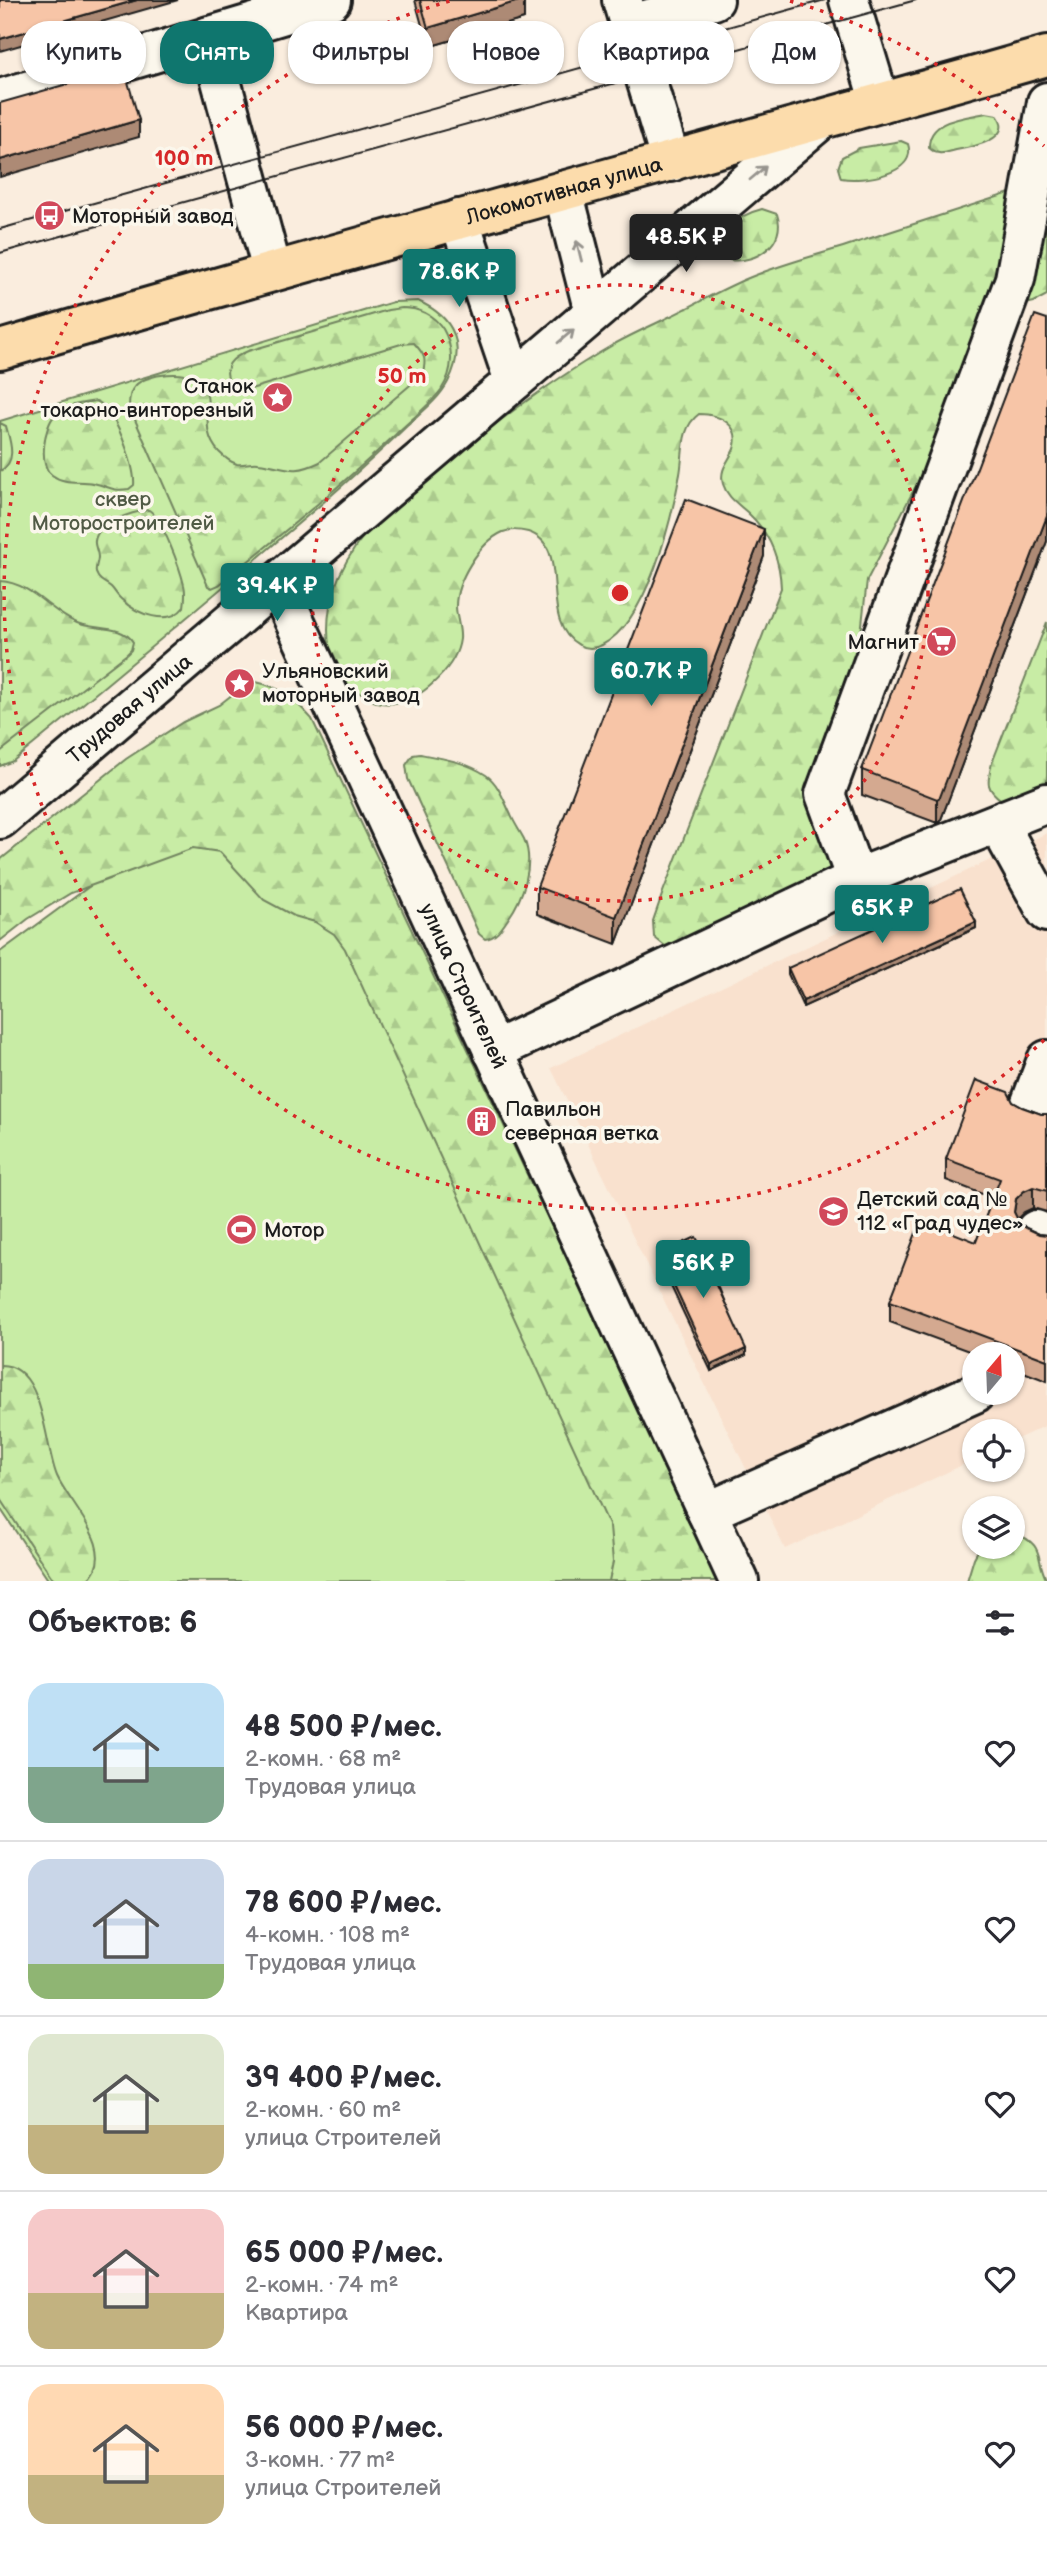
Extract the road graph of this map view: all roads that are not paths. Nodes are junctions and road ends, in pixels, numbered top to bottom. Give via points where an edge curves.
1 (331, 0) edge
2 (714, 0) edge
3 (849, 0) edge
4 (626, 12) edge
5 (260, 21) edge
6 (160, 51) edge
7 (1047, 56) edge
8 (222, 84) edge
9 (0, 99) edge
10 (1047, 102) edge
11 (880, 103) junction
12 (818, 122) junction
13 (671, 162) junction
14 (563, 191) junction
15 (459, 219) junction
16 (272, 270) junction
17 (594, 312) junction
18 (0, 350) edge
19 (514, 380) junction
20 (277, 583) junction
21 (1047, 803) edge
22 (0, 819) edge
23 (998, 823) junction
24 (856, 879) junction
25 (1047, 912) edge
26 (493, 1051) junction
27 (1047, 1060) edge
28 (1047, 1114) edge
29 (962, 1399) edge
30 (707, 1512) junction
31 (739, 1581) edge

1 - 5 street
2 - 4 street
3 - 11 street
4 - 13 street
6 - 9 street
7 - 11 main road, Локомотивная улица
8 - 16 street
10 - 24 street via 1015,279 825,794
11 - 12 main road, Локомотивная улица
12 - 13 main road, Локомотивная улица
17 -> 12 street, Трудовая улица
13 - 14 main road, Локомотивная улица
14 - 15 main road, Локомотивная улица
17 -> 14 street
15 - 16 main road, Локомотивная улица
15 - 19 street
16 - 18 main road, Локомотивная улица
19 -> 17 street, Трудовая улица
19 - 20 street, Трудовая улица
20 - 22 street, Трудовая улица
20 - 26 street, улица Строителей
21 - 23 street
23 - 24 street
23 - 25 street
24 - 26 street
26 - 30 street, улица Строителей
27 - 28 street via 1029,1108
29 - 30 street
30 - 31 street, улица Строителей

